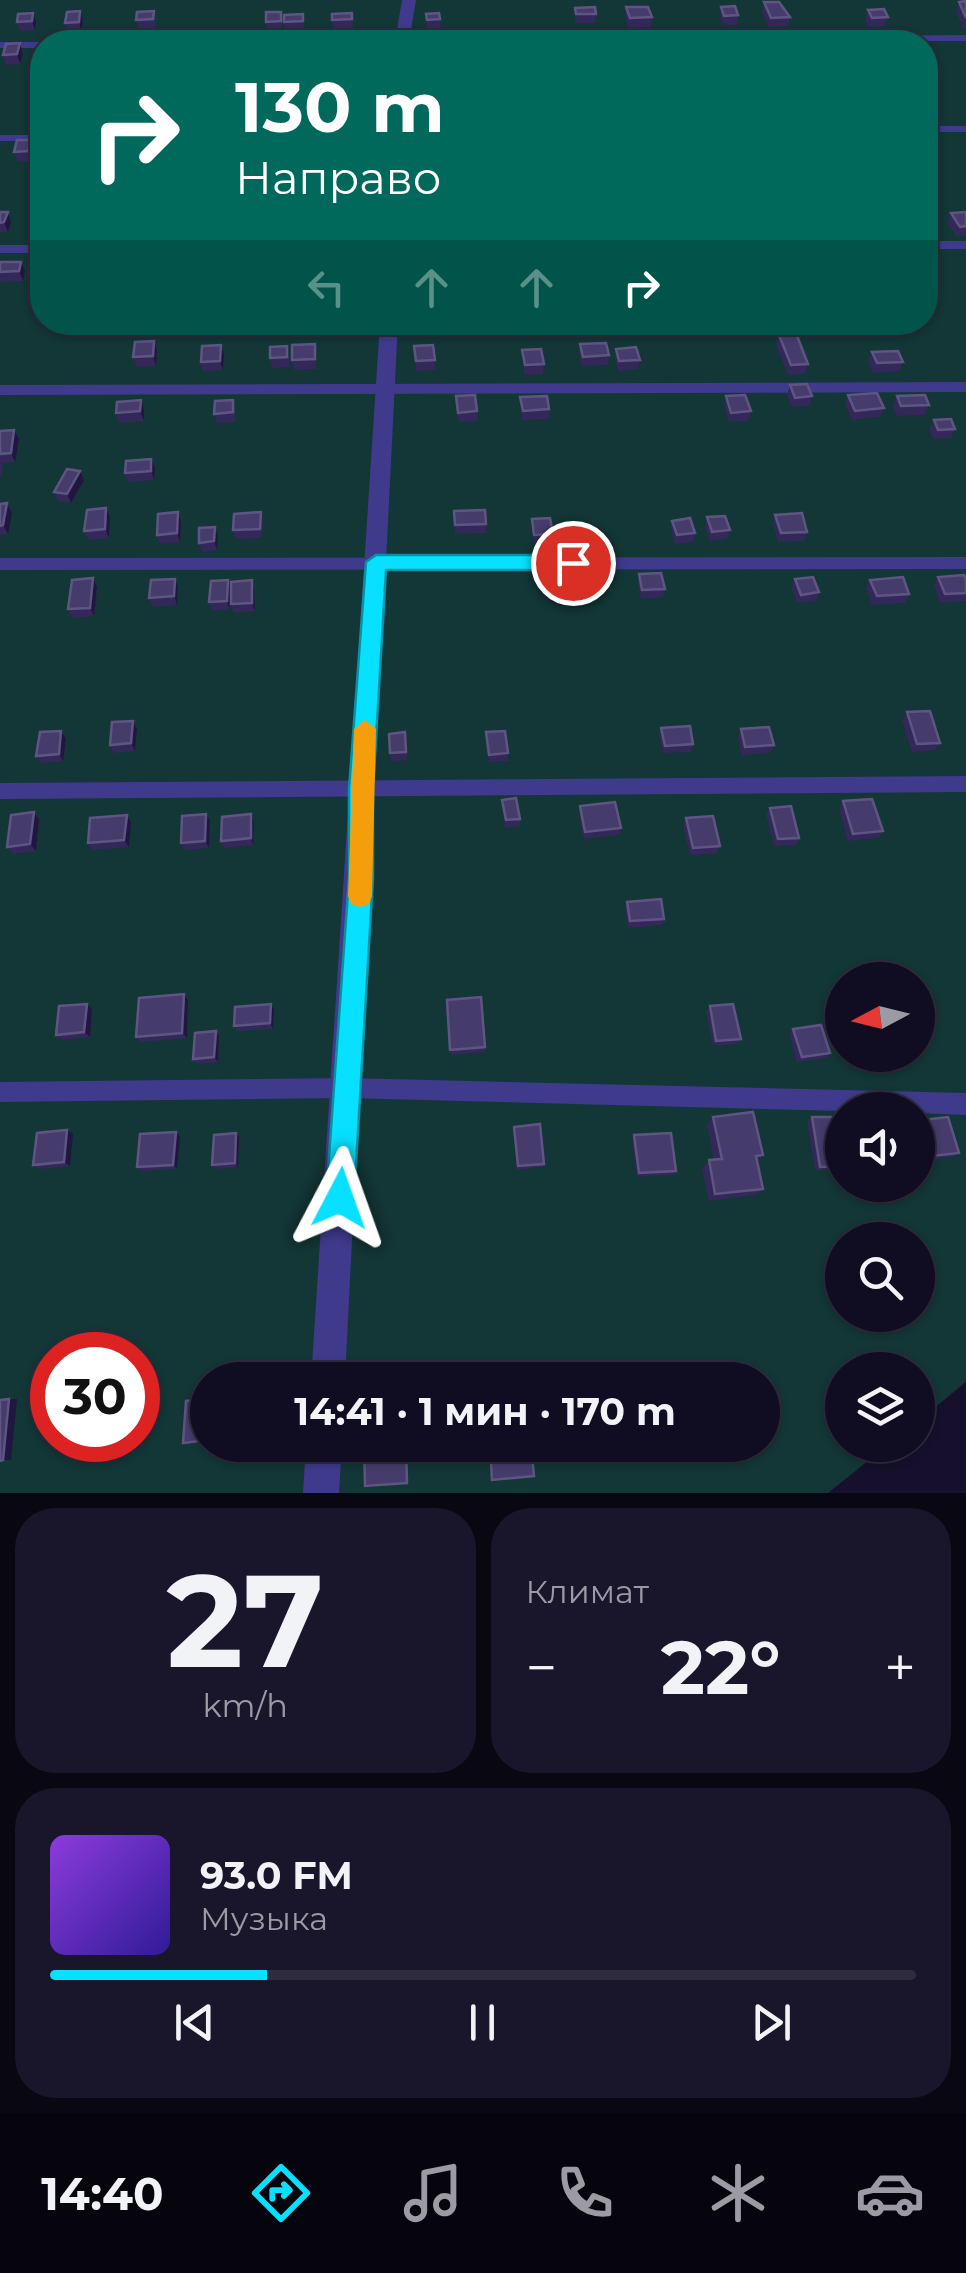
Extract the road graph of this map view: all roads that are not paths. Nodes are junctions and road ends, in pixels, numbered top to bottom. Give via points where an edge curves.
1 (409, 0) edge
2 (404, 30) edge
3 (938, 38) edge
4 (966, 38) edge
5 (0, 45) edge
6 (30, 45) edge
7 (938, 129) edge
8 (966, 129) edge
9 (0, 138) edge
10 (30, 138) edge
11 (938, 245) edge
12 (966, 245) edge
13 (0, 249) edge
14 (30, 249) edge
15 (388, 335) edge
16 (966, 386) edge
17 (386, 388) junction
18 (0, 390) edge
19 (376, 562) junction
20 (966, 563) edge
21 (0, 564) edge
22 (966, 784) edge
23 (361, 789) junction
24 (0, 792) edge
25 (347, 1088) junction
26 (0, 1092) edge
27 (966, 1104) edge
28 (329, 1362) edge
29 (323, 1462) edge
30 (320, 1493) edge

1 - 2 street
3 - 4 lane
5 - 6 lane
7 - 8 lane
9 - 10 lane
11 - 12 lane
13 - 14 lane
15 - 17 street
16 - 17 lane
17 - 18 lane
17 - 19 street
19 - 20 lane
19 - 21 lane
19 - 23 street
22 - 23 lane
23 - 24 lane
23 - 25 street
25 - 26 lane
25 - 27 lane
25 - 28 street
29 - 30 street

